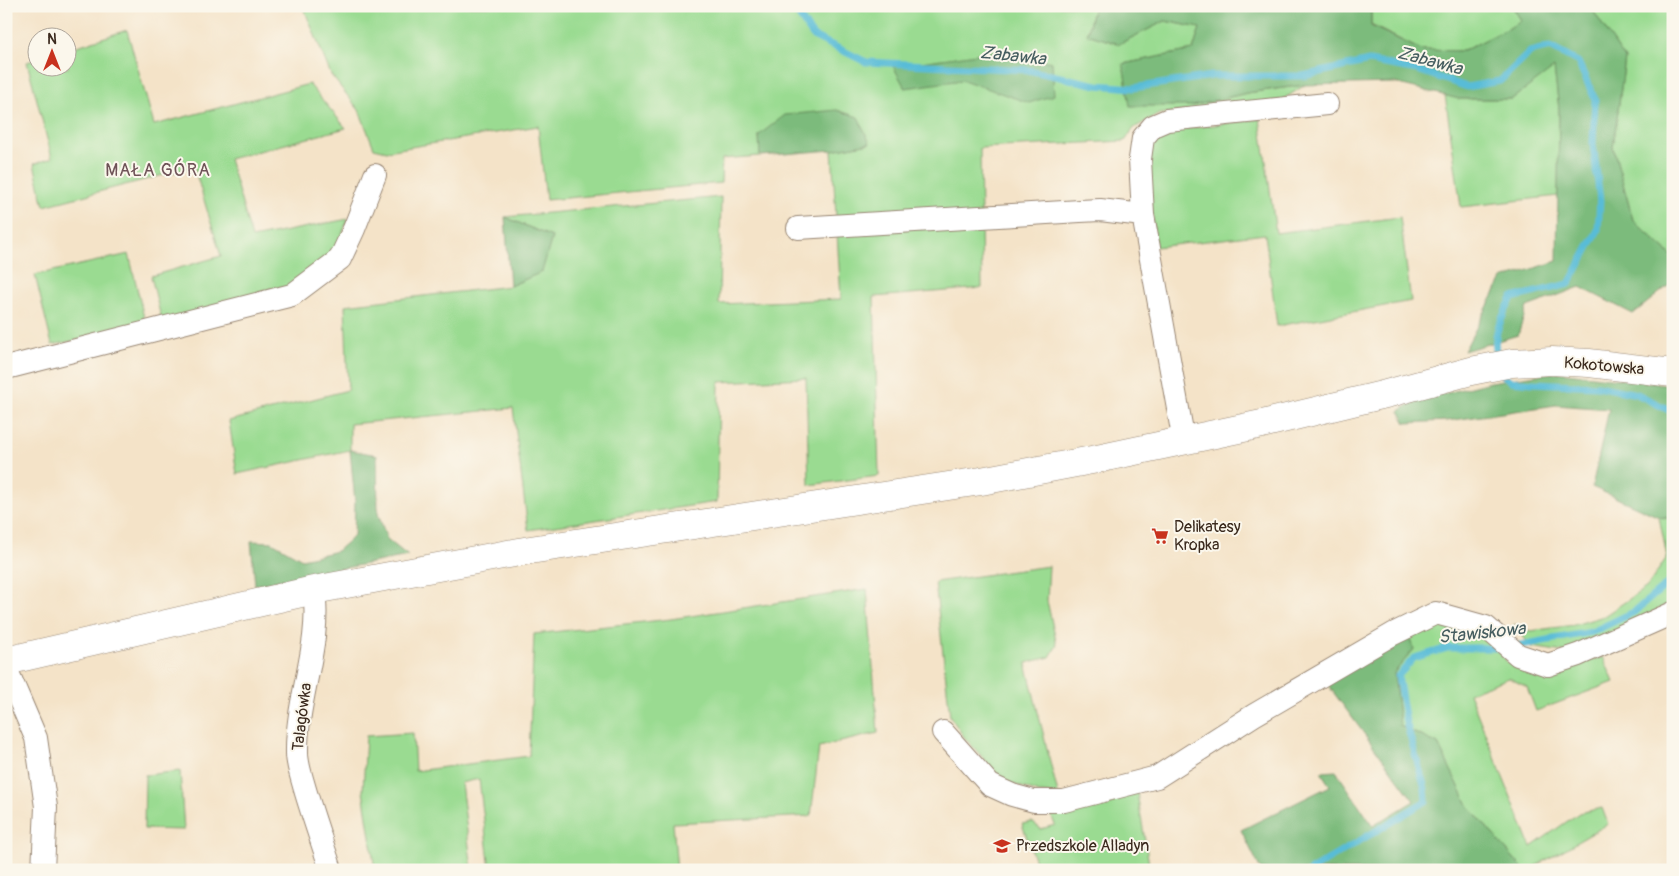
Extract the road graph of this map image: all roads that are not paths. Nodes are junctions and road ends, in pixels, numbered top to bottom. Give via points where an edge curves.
1 (1327, 104) dead end
2 (375, 175) dead end
3 (1143, 214) junction
4 (798, 228) dead end
5 (6, 368) edge
6 (1673, 373) edge
7 (1184, 442) junction
8 (314, 590) junction
9 (1673, 613) edge
10 (6, 661) edge
11 (6, 668) edge
12 (943, 732) dead end
13 (44, 870) edge
14 (331, 870) edge

1 - 3 street via 1167,120 1153,126 1143,138 1140,159
2 - 5 street via 340,259 292,295
3 - 4 street via 1090,211
3 - 7 street
6 - 7 street, Kokotowska via 1589,363 1524,363 1472,371
7 - 8 street, Kokotowska via 981,481 592,540
8 - 10 street, Kokotowska
8 - 14 street, Talagówka via 313,645 300,715 297,754
9 - 12 street via 1548,665 1518,655 1486,627 1436,613 1393,634 1254,715 1157,777 1064,801 1034,801 990,784
11 - 13 street via 36,738 46,807

